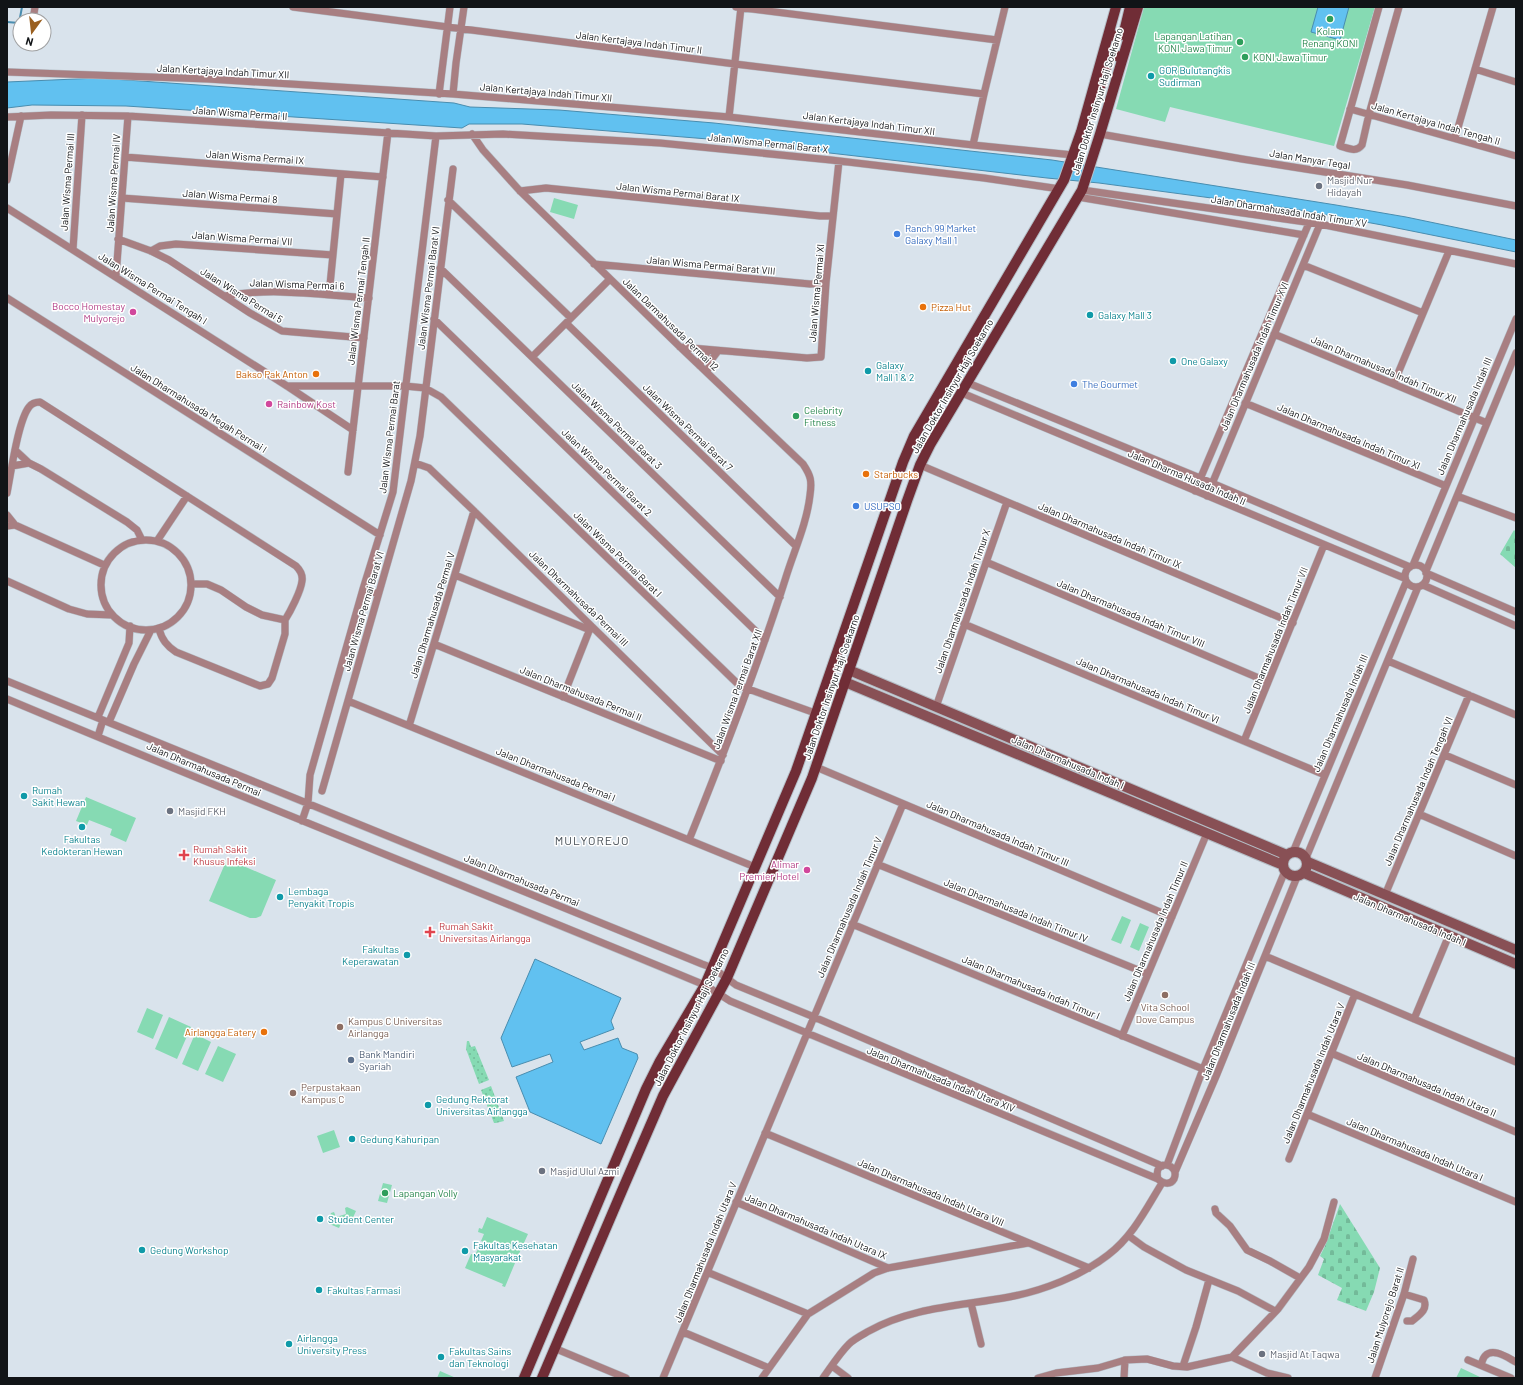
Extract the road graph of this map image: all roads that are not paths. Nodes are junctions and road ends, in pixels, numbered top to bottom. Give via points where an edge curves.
1 (293, 7) edge
2 (450, 7) edge
3 (464, 7) edge
4 (739, 7) edge
5 (1006, 7) edge
6 (1116, 7) edge
7 (1130, 7) edge
8 (1138, 7) edge
9 (1379, 7) edge
10 (1400, 7) edge
11 (1493, 7) edge
12 (448, 27) junction
13 (461, 29) junction
14 (1108, 33) junction
15 (997, 40) junction
16 (1121, 60) junction
17 (735, 64) junction
18 (1475, 70) junction
19 (7, 72) edge
20 (1516, 82) edge
21 (439, 94) junction
22 (454, 94) junction
23 (984, 94) junction
24 (1350, 109) junction
25 (1086, 114) junction
26 (1369, 114) junction
27 (82, 115) junction
28 (21, 116) junction
29 (128, 116) junction
30 (7, 117) edge
31 (729, 117) junction
32 (388, 132) junction
33 (472, 134) junction
34 (1100, 134) junction
35 (436, 136) junction
36 (1455, 138) junction
37 (974, 145) junction
38 (1516, 156) edge
39 (125, 157) junction
40 (1073, 157) junction
41 (840, 161) junction
42 (453, 169) dead end
43 (342, 174) junction
44 (383, 177) junction
45 (7, 180) edge
46 (1062, 185) junction
47 (1081, 190) junction
48 (520, 191) junction
49 (122, 198) junction
50 (448, 200) junction
51 (1516, 206) edge
52 (7, 208) edge
53 (337, 214) junction
54 (833, 216) junction
55 (1309, 223) junction
56 (1320, 224) junction
57 (1304, 235) junction
58 (118, 239) junction
59 (73, 249) junction
60 (151, 250) junction
61 (1449, 250) junction
62 (333, 255) junction
63 (594, 264) junction
64 (1516, 264) edge
65 (1302, 265) junction
66 (440, 268) junction
67 (116, 276) junction
68 (610, 279) junction
69 (826, 283) junction
70 (329, 295) junction
71 (225, 296) junction
72 (7, 298) edge
73 (369, 298) junction
74 (1423, 313) junction
75 (434, 319) junction
76 (1516, 319) edge
77 (569, 321) junction
78 (1274, 334) junction
79 (364, 338) junction
80 (680, 347) junction
81 (709, 350) junction
82 (718, 351) junction
83 (1516, 353) edge
84 (532, 357) junction
85 (700, 366) junction
86 (707, 372) junction
87 (968, 383) junction
88 (1394, 383) junction
89 (358, 385) junction
90 (287, 386) junction
91 (407, 386) junction
92 (423, 388) junction
93 (962, 393) junction
94 (1245, 403) junction
95 (1475, 417) junction
96 (1487, 423) junction
97 (353, 430) junction
98 (15, 450) junction
99 (415, 462) junction
100 (29, 463) junction
101 (920, 465) junction
102 (12, 466) junction
103 (348, 472) dead end
104 (1200, 478) junction
105 (1212, 483) junction
106 (1446, 486) junction
107 (1195, 491) junction
108 (7, 493) edge
109 (187, 496) junction
110 (1207, 496) junction
111 (1457, 496) junction
112 (1006, 502) junction
113 (474, 511) junction
114 (7, 515) edge
115 (1516, 518) edge
116 (15, 525) junction
117 (7, 526) edge
118 (380, 535) junction
119 (142, 540) junction
120 (157, 541) junction
121 (796, 544) junction
122 (1324, 545) junction
123 (986, 562) junction
124 (104, 565) junction
125 (1411, 566) junction
126 (865, 568) junction
127 (884, 568) junction
128 (1426, 572) junction
129 (455, 575) junction
130 (1405, 580) junction
131 (7, 581) edge
132 (192, 584) junction
133 (1420, 586) junction
134 (363, 589) junction
135 (378, 594) junction
136 (780, 597) junction
137 (1516, 612) edge
138 (112, 615) junction
139 (285, 620) junction
140 (1293, 622) junction
141 (964, 624) junction
142 (130, 626) junction
143 (1516, 626) edge
144 (590, 627) junction
145 (160, 629) junction
146 (151, 630) junction
147 (765, 640) junction
148 (434, 644) junction
149 (1388, 661) junction
150 (849, 670) junction
151 (7, 681) edge
152 (845, 682) junction
153 (1268, 682) junction
154 (748, 690) junction
155 (1470, 695) junction
156 (563, 696) junction
157 (7, 699) edge
158 (348, 701) junction
159 (936, 706) junction
160 (815, 713) junction
161 (1516, 715) edge
162 (103, 720) junction
163 (409, 726) junction
164 (98, 736) junction
165 (1244, 741) junction
166 (1445, 755) junction
167 (722, 758) junction
168 (1059, 759) junction
169 (816, 767) junction
170 (1055, 770) junction
171 (796, 771) junction
172 (1325, 775) junction
173 (812, 778) junction
174 (1516, 785) edge
175 (322, 791) dead end
176 (308, 803) junction
177 (902, 804) junction
178 (1419, 814) junction
179 (302, 821) junction
180 (1207, 833) junction
181 (689, 840) junction
182 (1290, 853) junction
183 (1516, 856) edge
184 (1307, 860) junction
185 (877, 864) junction
186 (755, 867) junction
187 (1284, 868) junction
188 (1301, 875) junction
189 (1385, 895) junction
190 (1172, 917) junction
191 (852, 924) junction
192 (1449, 935) junction
193 (1516, 950) edge
194 (1265, 956) junction
195 (1516, 964) edge
196 (713, 968) junction
197 (1148, 974) junction
198 (727, 978) junction
199 (705, 985) junction
200 (718, 994) junction
201 (1355, 994) junction
202 (814, 1017) junction
203 (1414, 1019) junction
204 (807, 1034) junction
205 (1122, 1036) junction
206 (1331, 1053) junction
207 (1516, 1062) edge
208 (1203, 1069) junction
209 (1307, 1114) junction
210 (1516, 1132) edge
211 (765, 1133) junction
212 (1289, 1159) dead end
213 (1164, 1165) junction
214 (1175, 1172) junction
215 (1160, 1181) junction
216 (736, 1202) junction
217 (1334, 1202) dead end
218 (1516, 1202) edge
219 (1215, 1209) dead end
220 (1129, 1236) junction
221 (1028, 1243) junction
222 (1413, 1259) dead end
223 (888, 1268) junction
224 (1089, 1268) junction
225 (707, 1272) junction
226 (1300, 1278) junction
227 (1209, 1280) junction
228 (1404, 1294) junction
229 (971, 1303) junction
230 (1275, 1311) junction
231 (808, 1314) junction
232 (1407, 1321) dead end
233 (683, 1332) junction
234 (981, 1344) dead end
235 (554, 1348) junction
236 (1232, 1357) junction
237 (1125, 1360) junction
238 (1468, 1360) dead end
239 (1516, 1362) edge
240 (1481, 1365) junction
241 (832, 1366) junction
242 (1183, 1366) junction
243 (769, 1368) junction
244 (524, 1378) edge
245 (542, 1378) edge
246 (626, 1378) edge
247 (663, 1378) edge
248 (762, 1378) edge
249 (823, 1378) edge
250 (848, 1378) edge
251 (1038, 1378) edge
252 (1124, 1378) edge
253 (1288, 1378) edge
254 (1375, 1378) edge
255 (1511, 1378) edge

1 - 12 street, Jalan Kertajaya Indah Timur II
2 - 12 street
3 - 13 street
4 - 15 street
4 - 17 street
5 - 15 street
6 - 14 main road, Jalan Doktor Insinyur Haji Soekarno
7 - 14 main road via 1121,35 1114,36
8 - 16 main road, Jalan Doktor Insinyur Haji Soekarno
9 - 24 street
10 - 26 street
11 - 18 street
12 - 13 street, Jalan Kertajaya Indah Timur II
12 - 21 street
13 - 17 street, Jalan Kertajaya Indah Timur II
13 - 22 street
14 - 25 main road, Jalan Doktor Insinyur Haji Soekarno
15 - 23 street
16 - 25 main road via 1114,55 1109,58 1094,104
16 - 34 main road, Jalan Doktor Insinyur Haji Soekarno
17 - 23 street, Jalan Kertajaya Indah Timur II
17 - 31 street
18 - 20 street
18 - 36 street
19 - 21 street, Jalan Kertajaya Indah Timur XII via 208,80
21 - 22 street, Jalan Kertajaya Indah Timur XII
22 - 31 street, Jalan Kertajaya Indah Timur XII
23 - 37 street
24 - 26 street, Jalan Kertajaya Indah Tengah II
24 - 26 street via 1340,146 1355,150 1362,145
25 - 40 main road, Jalan Doktor Insinyur Haji Soekarno
26 - 36 street, Jalan Kertajaya Indah Tengah II
27 - 28 street, Jalan Wisma Permai II
27 - 29 street, Jalan Wisma Permai II
27 - 59 street, Jalan Wisma Permai III
28 - 30 street, Jalan Wisma Permai II
28 - 45 street
29 - 32 street, Jalan Wisma Permai II
29 - 39 street, Jalan Wisma Permai IV
31 - 37 street, Jalan Kertajaya Indah Timur XII
32 - 35 street, Jalan Wisma Permai II
32 - 44 street, Jalan Wisma Permai Tengah II
33 - 35 street, Jalan Wisma Permai II
33 - 41 street, Jalan Wisma Permai Barat X via 660,143
33 - 48 street, Jalan Darmahusada Permai 12
34 - 47 main road, Jalan Doktor Insinyur Haji Soekarno
34 - 51 street, Jalan Manyar Tegal via 1407,185
35 - 91 street, Jalan Wisma Permai Barat
36 - 38 street, Jalan Kertajaya Indah Tengah II
37 - 40 street, Jalan Kertajaya Indah Timur XII
39 - 43 street, Jalan Wisma Permai IX
39 - 49 street, Jalan Wisma Permai IV
40 - 46 main road, Jalan Doktor Insinyur Haji Soekarno
41 - 46 street, Jalan Wisma Permai Barat X
41 - 54 street, Jalan Wisma Permai XI
42 - 50 street, Jalan Wisma Permai Barat VI
43 - 44 street, Jalan Wisma Permai IX
43 - 53 street
44 - 73 street, Jalan Wisma Permai Tengah II
46 - 126 main road, Jalan Doktor Insinyur Haji Soekarno via 914,436 902,462
47 - 55 street, Jalan Dharmahusada Indah Timur XV
47 - 57 street, Jalan Dharmahusada Indah Timur XV
47 - 87 main road, Jalan Doktor Insinyur Haji Soekarno
48 - 54 street, Jalan Wisma Permai Barat IX via 546,188
48 - 63 street, Jalan Darmahusada Permai 12
49 - 53 street, Jalan Wisma Permai 8
49 - 58 street, Jalan Wisma Permai IV
50 - 66 street, Jalan Wisma Permai Barat VI
50 - 77 street, Jalan Wisma Permai Barat 7
52 - 59 street, Jalan Wisma Permai Tengah I
53 - 62 street
54 - 69 street, Jalan Wisma Permai XI
55 - 56 street, Jalan Dharmahusada Indah Timur XV
55 - 57 street
56 - 61 street, Jalan Dharmahusada Indah Timur XV
56 - 65 street, Jalan Dharmahusada Indah Timur XVI
57 - 104 street
58 - 60 street, Jalan Wisma Permai 5
58 - 67 street, Jalan Wisma Permai IV
59 - 67 street, Jalan Wisma Permai Tengah I
60 - 62 street, Jalan Wisma Permai VII via 176,244
60 - 71 street, Jalan Wisma Permai 5
61 - 64 street, Jalan Dharmahusada Indah Timur XV
61 - 74 street
62 - 70 street
63 - 68 street, Jalan Darmahusada Permai 12
63 - 69 street, Jalan Wisma Permai Barat VIII via 810,284
65 - 74 street
65 - 78 street, Jalan Dharmahusada Indah Timur XVI
66 - 75 street, Jalan Wisma Permai Barat VI
66 - 84 street, Jalan Wisma Permai Barat 3
67 - 90 street, Jalan Wisma Permai Tengah I
68 - 77 street
68 - 80 street, Jalan Darmahusada Permai 12
69 - 82 street, Jalan Wisma Permai XI via 821,357
70 - 71 street, Jalan Wisma Permai 6 via 264,291
70 - 73 street, Jalan Wisma Permai 6
71 - 79 street, Jalan Wisma Permai 5 via 282,331
72 - 118 street, Jalan Dharmahusada Megah Permai I
73 - 79 street, Jalan Wisma Permai Tengah II
74 - 88 street
75 - 92 street, Jalan Wisma Permai Barat VI
75 - 147 street, Jalan Wisma Permai Barat 2
76 - 95 street, Jalan Dharmahusada Indah III
77 - 84 street
77 - 121 street, Jalan Wisma Permai Barat 7
78 - 88 street, Jalan Dharmahusada Indah Timur XII
78 - 94 street, Jalan Dharmahusada Indah Timur XVI
79 - 89 street, Jalan Wisma Permai Tengah II
80 - 81 street, Jalan Wisma Permai XI
80 - 85 street, Jalan Darmahusada Permai 12
81 - 82 street, Jalan Wisma Permai XI
81 - 85 street via 701,360
82 - 86 street
83 - 96 street
84 - 136 street, Jalan Wisma Permai Barat 3
85 - 86 street, Jalan Darmahusada Permai 12
86 - 121 street, Jalan Darmahusada Permai 12 via 803,464 810,474 807,512
87 - 93 main road, Jalan Doktor Insinyur Haji Soekarno
87 - 104 street, Jalan Dharma Husada Indah II
88 - 95 street, Jalan Dharmahusada Indah Timur XII
89 - 90 street
89 - 91 street
89 - 97 street, Jalan Wisma Permai Tengah II
90 - 97 street, Jalan Wisma Permai Tengah I
91 - 92 street
91 - 118 street, Jalan Wisma Permai Barat via 394,486
92 - 99 street, Jalan Wisma Permai Barat VI via 421,427
92 - 154 street, Jalan Wisma Permai Barat I via 441,397 740,686
93 - 101 main road, Jalan Doktor Insinyur Haji Soekarno
93 - 107 street, Jalan Dharma Husada Indah II
94 - 105 street, Jalan Dharmahusada Indah Timur XVI
94 - 106 street, Jalan Dharmahusada Indah Timur XI
95 - 96 street, Jalan Dharmahusada Indah Timur XII
95 - 106 street, Jalan Dharmahusada Indah III
96 - 111 street
97 - 103 street, Jalan Wisma Permai Tengah II
98 - 100 street
98 - 102 street
98 - 109 street via 29,406 40,402
99 - 113 street, Jalan Dharmahusada Permai III via 429,468
99 - 135 street, Jalan Wisma Permai Barat VI
100 - 102 street
100 - 119 street via 128,522 137,530
101 - 112 street, Jalan Dharmahusada Indah Timur IX
101 - 127 main road, Jalan Doktor Insinyur Haji Soekarno
102 - 108 street
104 - 105 street, Jalan Dharma Husada Indah II
104 - 107 street
105 - 110 street, Jalan Dharmahusada Indah Timur XVI
105 - 125 street, Jalan Dharma Husada Indah II
106 - 125 street, Jalan Dharmahusada Indah III
107 - 110 street, Jalan Dharma Husada Indah II
109 - 120 street
109 - 139 street via 296,566 301,572 302,581
110 - 122 street, Jalan Dharma Husada Indah II
111 - 115 street
111 - 128 street
112 - 123 street, Jalan Dharmahusada Indah Timur X
112 - 140 street, Jalan Dharmahusada Indah Timur IX
113 - 129 street, Jalan Dharmahusada Permai V
113 - 144 street, Jalan Dharmahusada Permai III
114 - 116 street
116 - 117 street
116 - 124 street
118 - 134 street, Jalan Wisma Permai Barat
119 - 120 street
119 - 124 street via 127,544 113,552
120 - 132 street via 171,547 182,557 189,570
121 - 136 street, Jalan Wisma Permai Barat XII
122 - 130 street, Jalan Dharma Husada Indah II
122 - 140 street, Jalan Dharmahusada Indah Timur VII
123 - 141 street, Jalan Dharmahusada Indah Timur X
123 - 153 street, Jalan Dharmahusada Indah Timur VIII
124 - 138 street via 100,591 104,604
125 - 128 street via 1420,566
125 - 130 street via 1406,570
126 - 127 main road via 870,562
126 - 160 main road, Jalan Doktor Insinyur Haji Soekarno
127 - 150 main road, Jalan Doktor Insinyur Haji Soekarno
128 - 133 street via 1426,581
128 - 137 street
129 - 144 street
129 - 148 street, Jalan Dharmahusada Permai V
130 - 133 street via 1411,587
130 - 172 street, Jalan Dharmahusada Indah III
131 - 138 street via 69,609 87,614
132 - 139 street via 207,584 246,607
132 - 145 street via 188,602 180,617
133 - 143 street
133 - 149 street
134 - 135 street
134 - 176 street, Jalan Wisma Permai Barat via 310,775
135 - 158 street, Jalan Wisma Permai Barat VI
136 - 147 street, Jalan Wisma Permai Barat XII
138 - 142 street
139 - 145 street via 285,634 272,678 268,684 260,686 176,652 164,642
140 - 153 street, Jalan Dharmahusada Indah Timur VII
141 - 159 street, Jalan Dharmahusada Indah Timur X
141 - 165 street, Jalan Dharmahusada Indah Timur VI
142 - 146 street
142 - 162 street via 129,643
144 - 156 street
144 - 167 street, Jalan Dharmahusada Permai III
145 - 146 street
146 - 162 street
147 - 154 street, Jalan Wisma Permai Barat XII
148 - 156 street, Jalan Dharmahusada Permai II
148 - 163 street, Jalan Dharmahusada Permai V
149 - 155 street
149 - 184 street
150 - 152 main road, Jalan Doktor Insinyur Haji Soekarno
150 - 159 main road, Jalan Dharmahusada Indah I
151 - 162 street, Jalan Dharmahusada Permai
152 - 169 main road, Jalan Doktor Insinyur Haji Soekarno
152 - 170 main road, Jalan Dharmahusada Indah I
153 - 165 street, Jalan Dharmahusada Indah Timur VII
154 - 160 street, Jalan Wisma Permai Barat I
154 - 167 street, Jalan Wisma Permai Barat XII
155 - 161 street
155 - 166 street, Jalan Dharmahusada Indah Tengah VI
156 - 167 street, Jalan Dharmahusada Permai II
157 - 164 street, Jalan Dharmahusada Permai
158 - 163 street, Jalan Dharmahusada Permai I
158 - 175 street, Jalan Wisma Permai Barat VI
159 - 168 main road, Jalan Dharmahusada Indah I
160 - 171 main road, Jalan Doktor Insinyur Haji Soekarno
162 - 164 street
162 - 176 street, Jalan Dharmahusada Permai
163 - 181 street, Jalan Dharmahusada Permai I
164 - 179 street, Jalan Dharmahusada Permai
165 - 172 street, Jalan Dharmahusada Indah Timur VI
166 - 174 street
166 - 178 street, Jalan Dharmahusada Indah Tengah VI
167 - 181 street, Jalan Wisma Permai Barat XII
168 - 170 main road
168 - 182 main road, Jalan Dharmahusada Indah I
169 - 173 main road, Jalan Doktor Insinyur Haji Soekarno
169 - 177 street, Jalan Dharmahusada Indah Timur III
170 - 180 main road, Jalan Dharmahusada Indah I
171 - 173 main road via 803,777
171 - 186 main road, Jalan Doktor Insinyur Haji Soekarno
172 - 182 street, Jalan Dharmahusada Indah III
173 - 198 main road, Jalan Doktor Insinyur Haji Soekarno
176 - 179 street
176 - 196 street, Jalan Dharmahusada Permai
177 - 185 street, Jalan Dharmahusada Indah Timur V
177 - 190 street, Jalan Dharmahusada Indah Timur III
178 - 183 street
178 - 189 street, Jalan Dharmahusada Indah Tengah VI
179 - 199 street, Jalan Dharmahusada Permai
180 - 187 main road, Jalan Dharmahusada Indah I
180 - 190 street, Jalan Dharmahusada Indah Timur II
181 - 186 street, Jalan Dharmahusada Permai I
182 - 184 main road via 1303,854
182 - 187 main road via 1283,861
184 - 188 main road via 1306,870
184 - 189 main road, Jalan Dharmahusada Indah I
185 - 191 street, Jalan Dharmahusada Indah Timur V
185 - 197 street, Jalan Dharmahusada Indah Timur IV
186 - 196 main road, Jalan Doktor Insinyur Haji Soekarno
187 - 188 main road via 1292,876
187 - 208 street, Jalan Dharmahusada Indah III
188 - 192 main road, Jalan Dharmahusada Indah I
188 - 194 street, Jalan Dharmahusada Indah III
189 - 193 main road, Jalan Dharmahusada Indah I
190 - 197 street, Jalan Dharmahusada Indah Timur II
191 - 202 street, Jalan Dharmahusada Indah Timur V
191 - 205 street, Jalan Dharmahusada Indah Timur I
192 - 195 main road, Jalan Dharmahusada Indah I
192 - 203 street
194 - 201 street
194 - 214 street, Jalan Dharmahusada Indah III
196 - 198 street, Jalan Dharmahusada Permai
196 - 199 main road, Jalan Doktor Insinyur Haji Soekarno
197 - 205 street, Jalan Dharmahusada Indah Timur II
198 - 200 main road, Jalan Doktor Insinyur Haji Soekarno
198 - 202 street, Jalan Dharmahusada Indah Utara XIV via 736,986
199 - 200 street, Jalan Dharmahusada Permai
199 - 244 main road, Jalan Doktor Insinyur Haji Soekarno via 646,1089
200 - 204 street, Jalan Dharmahusada Indah Utara XIV
200 - 235 main road, Jalan Doktor Insinyur Haji Soekarno via 663,1096
201 - 203 street
201 - 206 street, Jalan Dharmahusada Indah Utara V
202 - 204 street, Jalan Dharmahusada Indah Timur V
202 - 213 street, Jalan Dharmahusada Indah Utara XIV
203 - 207 street
204 - 211 street, Jalan Dharmahusada Indah Utara V
204 - 215 street, Jalan Dharmahusada Indah Utara XIV
205 - 208 street, Jalan Dharmahusada Indah Timur I
206 - 209 street, Jalan Dharmahusada Indah Utara V
206 - 210 street, Jalan Dharmahusada Indah Utara II
208 - 213 street, Jalan Dharmahusada Indah III
209 - 212 street, Jalan Dharmahusada Indah Utara V
209 - 218 street, Jalan Dharmahusada Indah Utara I
211 - 216 street, Jalan Dharmahusada Indah Utara V
211 - 221 street, Jalan Dharmahusada Indah Utara VIII
213 - 214 street via 1172,1167
213 - 215 street via 1156,1174
214 - 215 street via 1172,1181 1167,1184
215 - 220 street
216 - 223 street, Jalan Dharmahusada Indah Utara IX
216 - 225 street, Jalan Dharmahusada Indah Utara V
217 - 226 street via 1324,1239 1309,1268
219 - 226 street via 1247,1250
220 - 224 street
220 - 227 street via 1144,1247
221 - 223 street
221 - 224 street, Jalan Dharmahusada Indah Utara VIII
222 - 228 street, Jalan Mulyorejo Barat II
223 - 231 street via 874,1273
224 - 229 street via 1044,1289
225 - 231 street
225 - 233 street, Jalan Dharmahusada Indah Utara V
226 - 230 street
227 - 230 street via 1238,1291
227 - 242 street
228 - 232 street via 1425,1302 1424,1310 1412,1321
228 - 254 street, Jalan Mulyorejo Barat II
229 - 234 street
229 - 241 street via 896,1318 849,1344
230 - 236 street
231 - 243 street
233 - 243 street
233 - 247 street, Jalan Dharmahusada Indah Utara V
235 - 245 main road, Jalan Doktor Insinyur Haji Soekarno
235 - 246 street
236 - 242 street
236 - 253 street
237 - 242 street via 1147,1359
237 - 251 street via 1098,1368
237 - 252 street
238 - 240 street
239 - 240 street via 1495,1352 1485,1356
240 - 255 street
241 - 249 street
241 - 250 street
243 - 248 street

